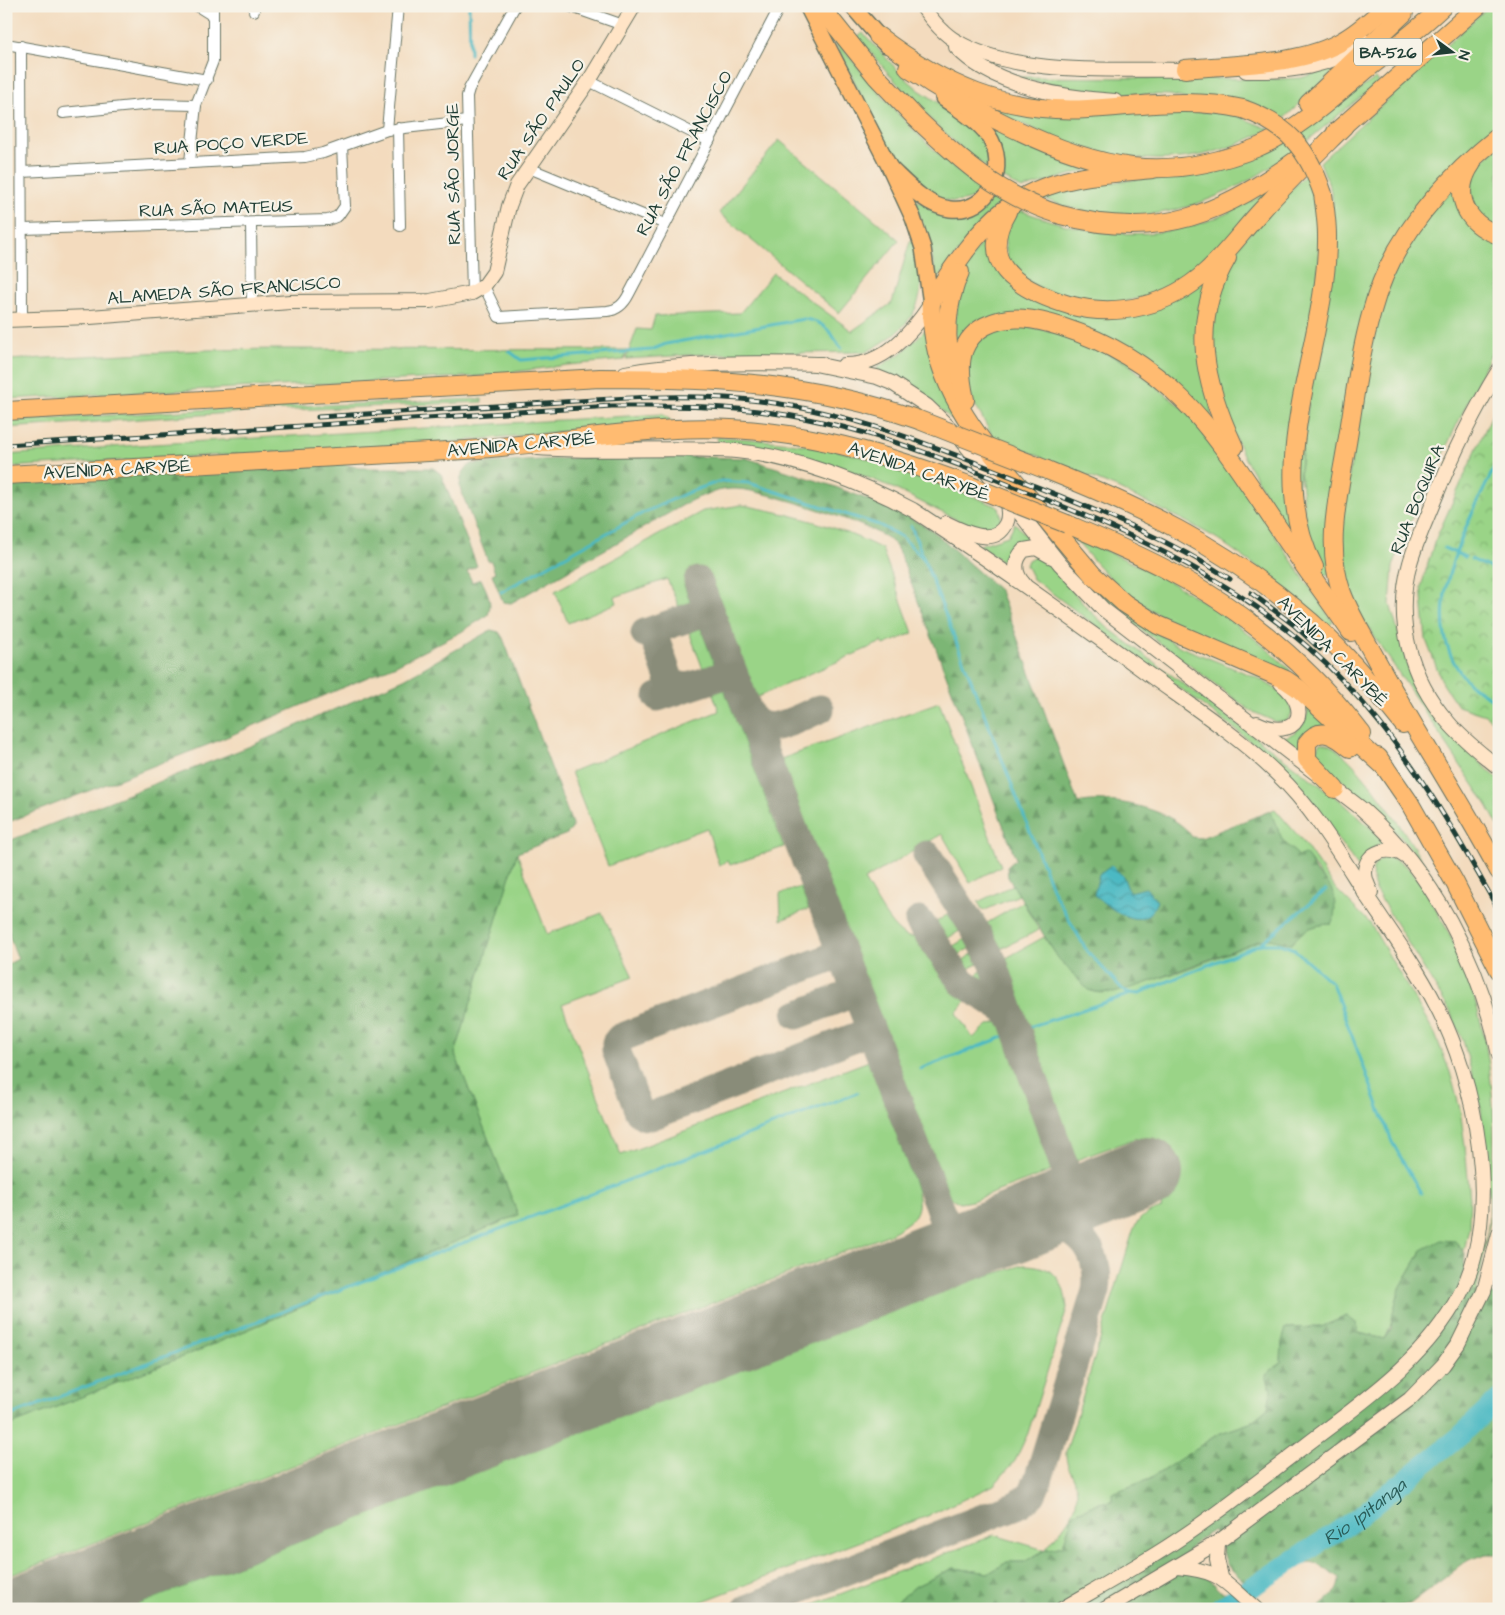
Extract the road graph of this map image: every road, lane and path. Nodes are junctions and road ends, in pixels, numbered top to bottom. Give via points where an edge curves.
1 (197, 6) edge
2 (398, 6) edge
3 (515, 6) edge
4 (569, 6) edge
5 (634, 6) edge
6 (780, 6) edge
7 (807, 6) edge
8 (820, 6) edge
9 (852, 6) edge
10 (922, 6) edge
11 (1387, 6) edge
12 (1443, 6) edge
13 (1478, 6) edge
14 (1408, 10) edge
15 (213, 11) edge
16 (623, 25) junction
17 (937, 26) junction
18 (878, 36) junction
19 (6, 44) edge
20 (20, 46) junction
21 (908, 68) junction
22 (1185, 69) junction
23 (207, 80) junction
24 (589, 81) junction
25 (1143, 103) junction
26 (196, 105) junction
27 (63, 113) dead end
28 (467, 121) junction
29 (1344, 126) junction
30 (392, 129) junction
31 (1499, 136) edge
32 (709, 141) junction
33 (342, 146) junction
34 (1480, 151) junction
35 (1229, 156) junction
36 (190, 162) junction
37 (529, 168) junction
38 (890, 168) junction
39 (1153, 169) junction
40 (22, 172) junction
41 (1017, 201) junction
42 (251, 224) junction
43 (665, 224) junction
44 (989, 224) junction
45 (400, 226) dead end
46 (22, 230) junction
47 (1242, 233) junction
48 (1499, 234) edge
49 (478, 289) junction
50 (252, 304) junction
51 (931, 304) junction
52 (22, 319) junction
53 (6, 320) edge
54 (815, 364) junction
55 (1496, 376) edge
56 (600, 378) junction
57 (965, 400) junction
58 (6, 411) edge
59 (507, 446) junction
60 (996, 458) junction
61 (6, 474) edge
62 (1252, 486) junction
63 (1002, 492) junction
64 (887, 496) junction
65 (1060, 564) junction
66 (1028, 588) junction
67 (1342, 618) junction
68 (1251, 665) junction
69 (1389, 683) junction
70 (1236, 713) junction
71 (1385, 767) junction
72 (1499, 768) edge
73 (1444, 778) junction
74 (1335, 789) junction
75 (1430, 840) junction
76 (1416, 866) junction
77 (1499, 871) edge
78 (1378, 913) junction
79 (1499, 970) edge
80 (1499, 1055) edge
81 (1499, 1234) edge
82 (1218, 1542) junction
83 (1177, 1567) junction
84 (1224, 1579) junction
85 (1251, 1605) edge
86 (1062, 1609) edge
87 (1105, 1609) edge

1 - 15 street
2 - 30 street
3 - 28 street, RUA SÃO JORGE via 469,89
4 - 16 street
5 - 16 main road, RUA SÃO PAULO
6 - 32 street, RUA SÃO FRANCISCO
7 - 38 main road
8 - 29 highway, bridge via 876,76 964,163 998,188 1061,216 1105,224 1135,225 1174,221 1210,211 1266,182
9 - 18 main road
10 - 17 main road
11 - 22 highway via 1344,40 1315,52 1285,59
12 - 35 highway, BA-526 via 1333,98 1294,126 1257,148
13 - 29 highway, BA-526
14 - 22 main road via 1352,51 1313,67 1276,72
14 - 35 highway via 1288,121
15 - 23 street via 214,52
16 - 24 main road, RUA SÃO PAULO
17 - 22 main road via 969,48 1008,60 1115,70
17 - 25 main road via 972,61 1001,77 1078,97
18 - 21 main road
18 - 25 highway via 960,87 997,100 1067,110
19 - 20 street
20 - 23 street
20 - 40 street
21 - 38 main road via 987,135 996,150 997,170 984,197 957,209 926,200
21 - 39 highway via 954,100 1059,149 1116,166
23 - 26 street
24 - 32 street
24 - 37 main road, RUA SÃO PAULO
25 - 67 highway, bridge via 1191,102 1243,109 1268,119 1297,143 1314,168 1323,194 1327,236 1324,273 1297,428 1294,476 1301,536
26 - 27 street via 152,104
26 - 36 street
28 - 30 street, RUA POÇO VERDE
28 - 49 street, RUA SÃO JORGE
29 - 47 highway
30 - 33 street, RUA POÇO VERDE
30 - 45 street
31 - 34 highway
32 - 43 street, RUA SÃO FRANCISCO
33 - 36 street, RUA POÇO VERDE via 305,157
33 - 42 street, RUA SÃO MATEUS via 345,206 338,216 316,222
34 - 48 highway via 1466,175 1463,201 1481,228
34 - 69 highway via 1428,204 1382,282 1366,335 1340,482 1333,538 1336,573 1349,608
35 - 39 highway, BA-526
36 - 40 street, RUA POÇO VERDE
37 - 43 street
37 - 49 main road, RUA SÃO PAULO via 513,192 494,272
38 - 51 main road via 920,234
39 - 41 highway via 1059,181
40 - 46 street
41 - 44 highway
41 - 47 highway via 997,232 996,251 1000,263 1011,276 1038,294 1079,307 1126,309 1166,298 1206,271
42 - 46 street, RUA SÃO MATEUS
42 - 50 street
43 - 49 street, RUA SÃO FRANCISCO via 626,300 612,311 499,317
44 - 51 highway via 957,262
44 - 57 highway via 961,270 949,305 950,354
46 - 52 street
47 - 62 highway via 1215,281 1204,332 1204,357 1219,415
49 - 50 main road, ALAMEDA SÃO FRANCISCO via 444,300
50 - 52 main road, ALAMEDA SÃO FRANCISCO via 90,318
51 - 54 main road via 912,332 879,356 858,364
51 - 60 highway via 935,343 945,380 961,411
52 - 53 main road, ALAMEDA SÃO FRANCISCO
54 - 56 main road via 738,362 665,365
54 - 63 main road via 876,377 911,394 961,439
55 - 72 main road, RUA BOQUIRA via 1419,536 1410,564 1404,608 1410,653 1423,688 1448,723
56 - 58 highway, AVENIDA CARYBÉ
56 - 73 highway, AVENIDA CARYBÉ, bridge via 697,378 787,387 855,399 919,420 1118,498 1237,563 1299,611 1376,691
57 - 60 highway
57 - 62 highway via 960,366 963,350 972,336 999,321 1044,321 1107,346 1165,383 1207,424
59 - 61 highway, AVENIDA CARYBÉ
59 - 64 main road via 583,452 698,449 738,452 835,476
59 - 71 highway, AVENIDA CARYBÉ, bridge via 677,428 772,432 870,451 971,486 1139,555 1173,572 1243,618 1324,690
60 - 68 highway via 1093,574 1124,603 1180,637
62 - 67 highway
63 - 64 main road via 1008,508 1007,522 1001,532 988,536 961,530
63 - 65 main road
64 - 66 main road
65 - 66 main road via 1042,549 1024,550 1015,567
65 - 70 main road via 1103,609
66 - 78 main road via 1232,736 1275,771 1319,823
67 - 69 highway
68 - 70 main road via 1289,690 1298,703 1299,715 1292,726 1276,730
68 - 71 highway via 1298,688
69 - 73 highway
70 - 74 main road
71 - 75 highway, AVENIDA CARYBÉ
73 - 77 highway
74 - 75 highway via 1307,759 1307,743 1315,735 1334,735 1366,762
74 - 76 main road via 1394,839
75 - 79 highway
76 - 78 main road via 1400,853 1390,850 1378,852 1369,860 1366,880
76 - 80 main road via 1449,920 1469,962 1487,1008
78 - 86 main road via 1434,1001 1457,1052 1467,1086 1482,1195 1477,1244 1464,1285 1442,1323 1396,1376 1211,1518 1157,1554
81 - 82 main road via 1481,1299 1458,1344 1443,1365 1410,1399
82 - 83 main road
82 - 84 main road via 1217,1559
83 - 84 main road via 1202,1570
83 - 87 main road
84 - 85 main road

